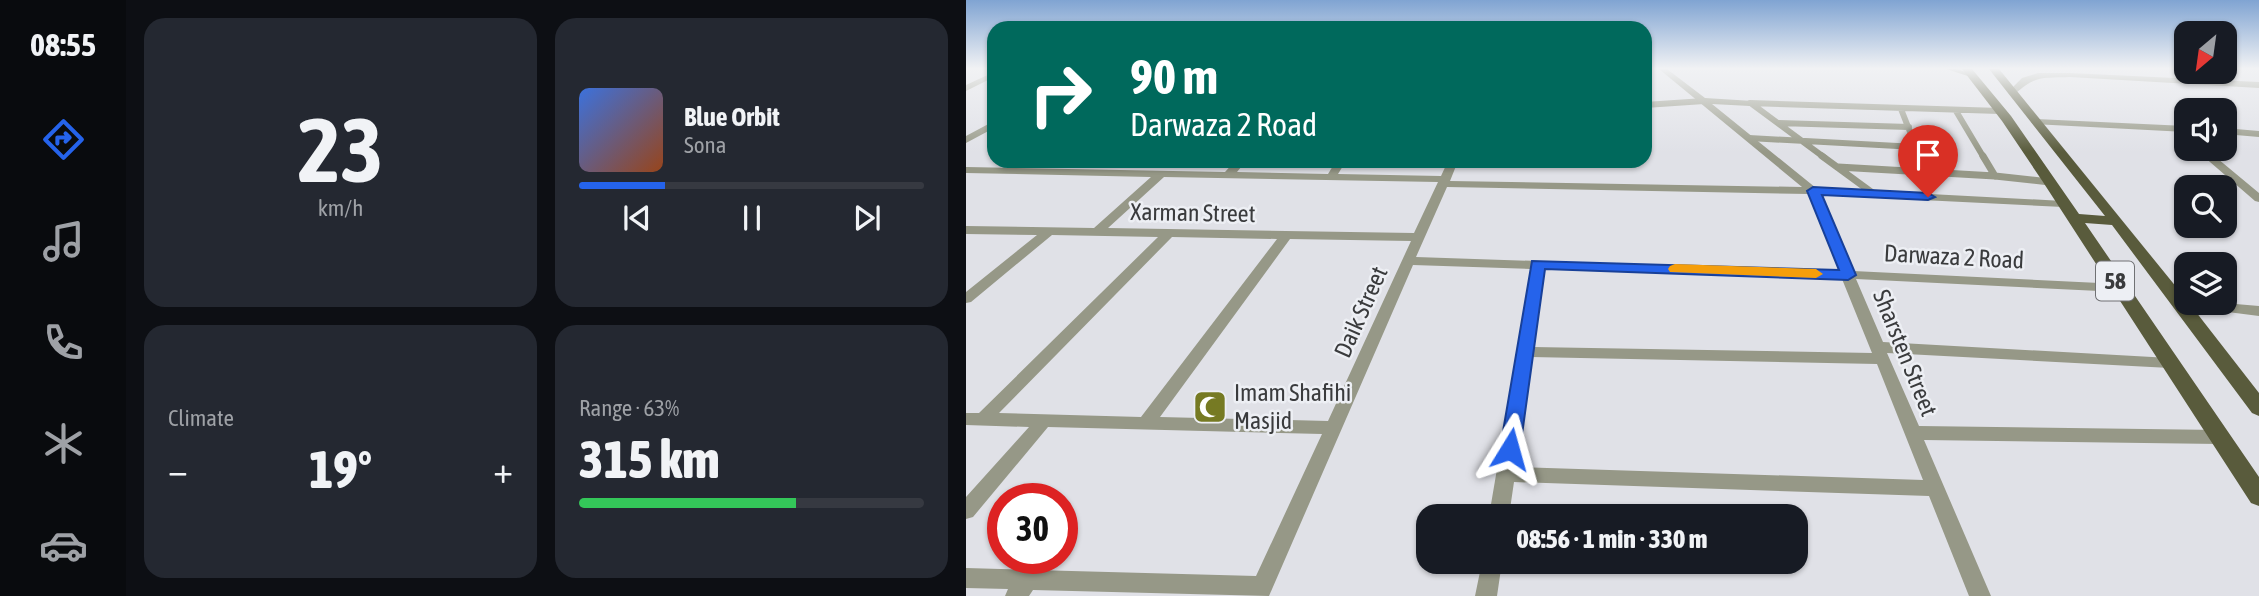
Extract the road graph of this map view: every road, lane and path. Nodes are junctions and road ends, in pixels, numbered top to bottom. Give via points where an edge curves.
1 (1699, 97) edge
2 (1989, 97) edge
3 (2016, 97) edge
4 (1704, 101) junction
5 (1750, 103) junction
6 (1652, 105) edge
7 (1901, 109) junction
8 (1956, 111) junction
9 (2000, 111) junction
10 (2036, 121) junction
11 (1777, 122) junction
12 (1909, 127) junction
13 (987, 128) edge
14 (2174, 129) edge
15 (2237, 132) edge
16 (2259, 134) edge
17 (1749, 138) junction
18 (966, 140) edge
19 (1801, 140) junction
20 (1916, 147) junction
21 (2214, 161) edge
22 (1838, 167) junction
23 (1022, 168) edge
24 (1235, 168) edge
25 (1337, 168) edge
26 (1450, 168) edge
27 (966, 170) edge
28 (1019, 170) junction
29 (1162, 173) junction
30 (1927, 173) junction
31 (1229, 174) junction
32 (1995, 176) junction
33 (1331, 177) junction
34 (1444, 181) junction
35 (2050, 182) junction
36 (1813, 191) junction
37 (1874, 194) junction
38 (2259, 199) edge
39 (2063, 204) junction
40 (2074, 218) junction
41 (2117, 220) junction
42 (966, 230) edge
43 (1049, 232) junction
44 (1097, 232) junction
45 (1169, 233) junction
46 (1286, 235) junction
47 (1419, 237) junction
48 (1409, 261) junction
49 (1538, 264) junction
50 (1848, 275) junction
51 (2120, 288) junction
52 (2174, 298) edge
53 (966, 299) edge
54 (2237, 309) edge
55 (2259, 311) edge
56 (2187, 315) edge
57 (1524, 352) junction
58 (1880, 353) junction
59 (2170, 363) junction
60 (2259, 408) edge
61 (975, 419) edge
62 (1044, 421) junction
63 (1146, 424) junction
64 (1334, 428) junction
65 (1913, 433) junction
66 (2219, 437) junction
67 (1506, 474) junction
68 (1936, 488) junction
69 (2259, 496) edge
70 (1501, 504) edge
71 (966, 511) edge
72 (1490, 574) edge
73 (966, 578) edge
74 (1022, 588) edge
75 (1261, 591) edge
76 (1486, 596) edge
77 (1980, 596) edge

1 - 4 street, Sharsten Street
2 - 9 main road, 58
3 - 10 main road, 58
4 - 5 street
4 - 6 lane
4 - 17 street, Sharsten Street
5 - 7 lane
5 - 11 lane
7 - 8 lane
7 - 12 lane
8 - 9 lane
8 - 32 lane
9 - 35 main road, 58
10 - 14 street
10 - 41 main road, 58
11 - 12 lane
11 - 19 lane
12 - 20 lane
13 - 18 street
15 - 16 street
17 - 19 lane
17 - 36 street, Sharsten Street
19 - 20 lane
19 - 22 lane
20 - 30 street
21 - 38 street
22 - 30 lane
22 - 37 lane
23 - 28 street
24 - 31 street
25 - 33 street
26 - 34 street, Daik Street
27 - 28 street
28 - 29 street
29 - 31 street
29 - 44 street
30 - 32 lane
31 - 33 street
32 - 35 lane
33 - 34 street
34 - 36 street
34 - 47 street, Daik Street
35 - 39 main road, 58
36 - 37 street
36 - 50 street, Sharsten Street
37 - 39 street
39 - 40 main road, 58
40 - 41 main road
40 - 51 main road, 58
41 - 52 main road, 58
42 - 43 street, Xarman Street
43 - 44 street, Xarman Street
43 - 53 street
44 - 45 street, Xarman Street
45 - 46 street, Xarman Street
45 - 61 street
46 - 47 street, Xarman Street
46 - 63 street
47 - 48 street, Daik Street
48 - 49 street, Darwaza 2 Road
48 - 64 street, Daik Street
49 - 50 street, Darwaza 2 Road
49 - 57 street
50 - 51 street, Darwaza 2 Road
50 - 58 street, Sharsten Street
51 - 59 main road, 58
54 - 55 street
56 - 60 main road, 58
57 - 58 street
57 - 67 street
58 - 59 street
58 - 65 street, Sharsten Street
59 - 66 main road, 58
61 - 62 street
62 - 63 street
62 - 71 street
63 - 64 street
64 - 75 street, Daik Street
65 - 66 street
65 - 68 street, Sharsten Street
66 - 69 main road, 58
67 - 68 street
67 - 70 street
68 - 77 street, Sharsten Street
72 - 76 street
73 - 74 street
74 - 75 street

